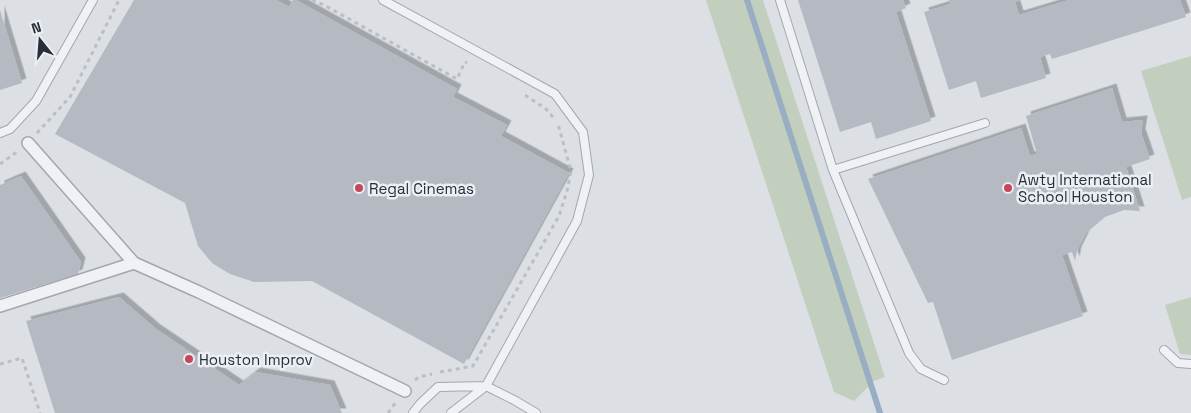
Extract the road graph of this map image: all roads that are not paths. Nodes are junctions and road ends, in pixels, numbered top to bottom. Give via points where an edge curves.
1 (93, 0) edge
2 (383, 0) edge
3 (780, 0) edge
4 (985, 123) dead end
5 (0, 134) edge
6 (28, 143) road end
7 (833, 170) junction
8 (134, 264) junction
9 (0, 306) edge
10 (1164, 350) dead end
11 (1191, 364) edge
12 (944, 380) dead end
13 (486, 386) junction
14 (405, 391) road end
15 (413, 413) edge
16 (451, 413) edge
17 (536, 413) edge

1 - 5 lane via 36,101 10,129
2 - 13 lane via 555,94 583,132 590,175 577,221
3 - 7 lane
4 - 7 lane
6 - 8 street
7 - 12 lane via 909,353 921,369
8 - 9 street
8 - 14 street
10 - 11 lane via 1178,363
13 - 15 lane via 438,387
13 - 16 lane
13 - 17 lane

